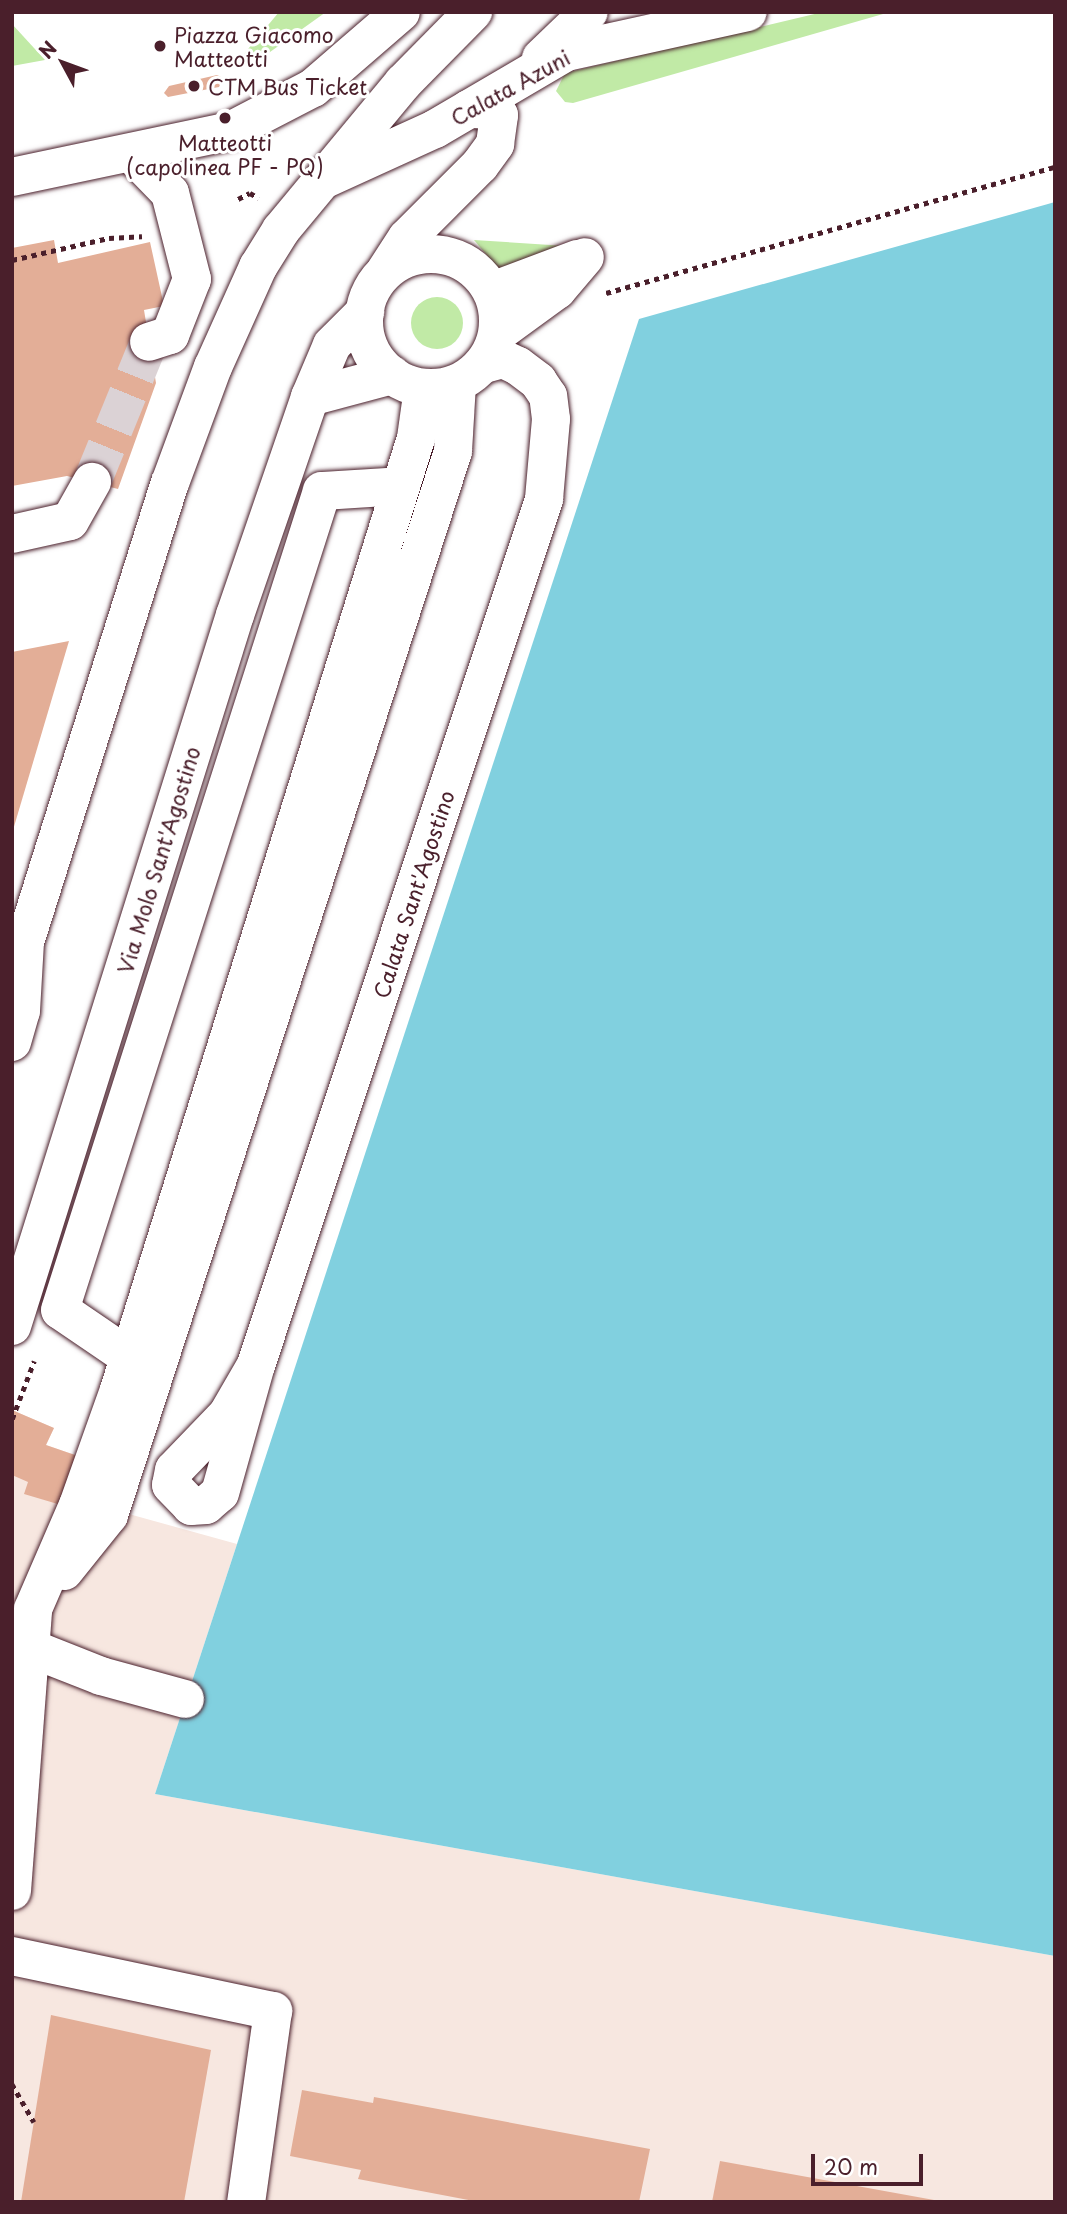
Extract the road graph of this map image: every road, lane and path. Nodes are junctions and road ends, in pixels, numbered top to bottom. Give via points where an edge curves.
1 (401, 12) edge
2 (473, 12) edge
3 (589, 12) edge
4 (748, 12) edge
5 (532, 72) junction
6 (313, 88) junction
7 (469, 109) junction
8 (12, 154) edge
9 (132, 154) junction
10 (12, 177) edge
11 (323, 180) junction
12 (238, 199) dead end
13 (260, 199) dead end
14 (154, 235) dead end
15 (12, 260) edge
16 (462, 261) junction
17 (383, 274) junction
18 (492, 291) junction
19 (365, 312) junction
20 (149, 342) tunnel mouth
21 (451, 369) junction
22 (310, 397) junction
23 (92, 482) tunnel mouth
24 (401, 486) junction
25 (12, 534) edge
26 (19, 951) edge
27 (12, 1042) edge
28 (12, 1326) edge
29 (129, 1357) junction
30 (34, 1361) dead end
31 (256, 1365) dead end
32 (12, 1419) edge
33 (33, 1609) junction
34 (30, 1648) junction
35 (186, 1699) dead end
36 (12, 1891) edge
37 (12, 1956) edge
38 (12, 2084) edge
39 (34, 2122) dead end
40 (246, 2202) edge

1 - 6 main road
2 - 11 main road via 403,83
3 - 5 main road
4 - 5 main road, Calata Azuni via 566,52
5 - 7 main road, Calata Azuni
5 - 16 main road via 514,149 459,215 453,237
6 - 8 main road
6 - 9 main road via 230,131
7 - 11 main road, Calata Azuni
7 - 17 main road via 490,110 499,116 495,144 407,238
9 - 10 main road
9 - 20 main road via 170,193 192,279 170,335
11 - 26 main road via 281,230 258,267 213,367 170,482
12 - 13 path via 250,193
14 - 15 path via 109,238
16 - 17 main road via 421,254
16 - 18 main road
17 - 19 main road via 371,291
18 - 21 main road
18 - 21 main road via 586,257 557,290
19 - 21 main road via 370,350
19 - 22 main road, Via Molo Sant'Agostino via 332,345
21 - 22 main road
21 - 24 main road via 416,438
21 - 31 main road, Calata Sant'Agostino via 503,359 538,381 548,396 551,419 544,499
21 - 33 main road via 453,451 109,1515
22 - 28 main road, Via Molo Sant'Agostino via 235,615
23 - 25 main road via 70,521
24 - 29 main road
24 - 29 main road via 322,491 60,1310
26 - 27 main road via 22,1011
29 - 33 main road via 78,1504
30 - 32 path
33 - 34 main road
34 - 35 main road via 101,1676
34 - 36 main road
37 - 40 main road via 273,2011
38 - 39 path

